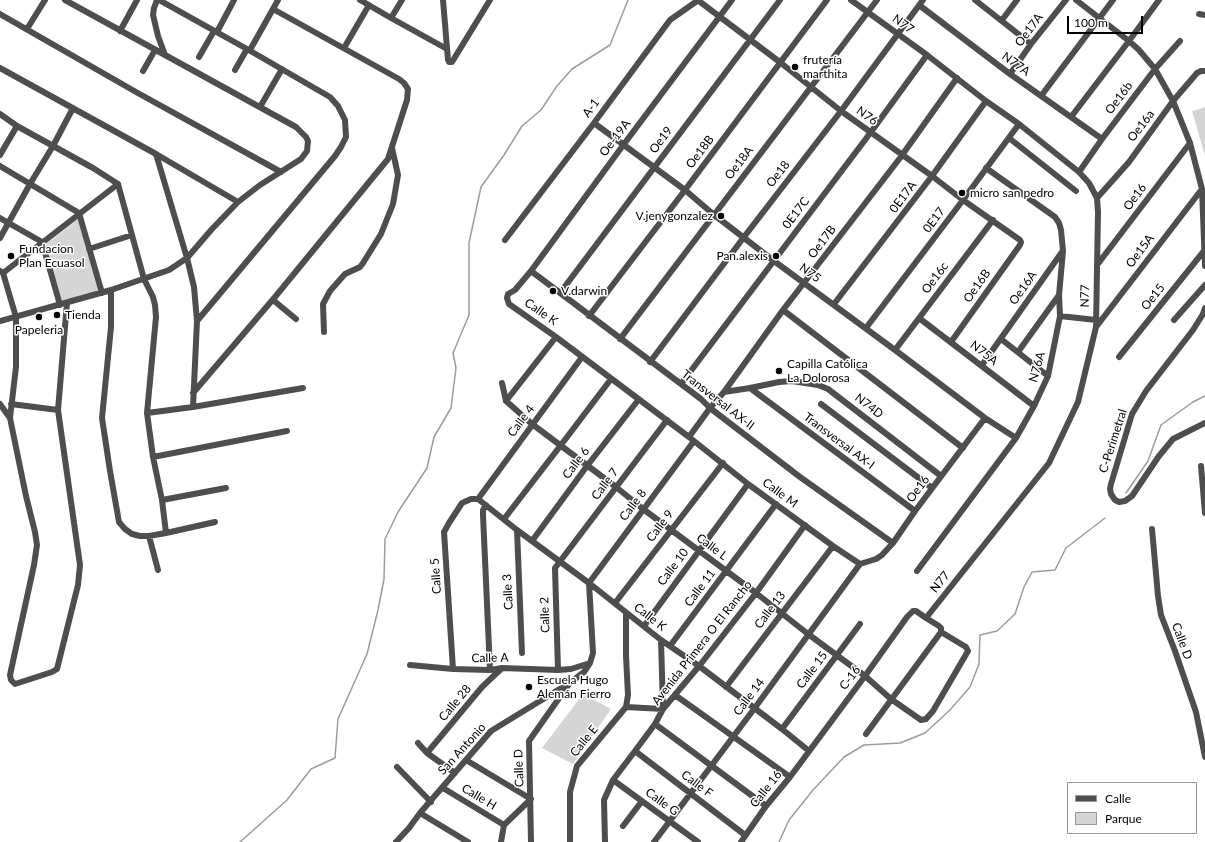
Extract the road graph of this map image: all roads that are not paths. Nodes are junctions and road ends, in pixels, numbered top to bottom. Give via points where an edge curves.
1 (45, 0) edge
2 (65, 0) edge
3 (137, 0) edge
4 (158, 0) edge
5 (234, 0) edge
6 (278, 0) edge
7 (360, 0) edge
8 (402, 0) edge
9 (443, 0) edge
10 (732, 0) edge
11 (780, 0) edge
12 (827, 0) edge
13 (851, 0) edge
14 (877, 0) edge
15 (975, 0) edge
16 (1017, 0) edge
17 (1066, 0) edge
18 (1076, 0) edge
19 (1113, 0) edge
20 (1159, 0) edge
21 (488, 1) edge
22 (702, 3) joint
23 (921, 3) edge
24 (369, 5) junction
25 (273, 10) junction
26 (868, 12) junction
27 (0, 14) edge
28 (720, 17) junction
29 (391, 18) junction
30 (1100, 18) junction
31 (1002, 20) junction
32 (27, 29) junction
33 (120, 31) junction
34 (215, 31) junction
35 (898, 33) junction
36 (751, 40) junction
37 (1130, 41) junction
38 (1180, 41) dead end
39 (1031, 44) junction
40 (344, 48) junction
41 (249, 49) junction
42 (447, 49) junction
43 (155, 50) junction
44 (165, 55) junction
45 (927, 55) junction
46 (199, 57) dead end
47 (781, 63) junction
48 (0, 68) edge
49 (282, 69) junction
50 (1155, 69) junction
51 (235, 70) dead end
52 (143, 71) dead end
53 (1205, 71) edge
54 (1010, 74) junction
55 (957, 78) junction
56 (811, 87) junction
57 (1041, 96) junction
58 (986, 101) junction
59 (1173, 101) junction
60 (260, 107) junction
61 (72, 108) junction
62 (841, 111) junction
63 (0, 114) edge
64 (1072, 117) junction
65 (594, 123) junction
66 (1019, 124) junction
67 (17, 126) junction
68 (871, 132) junction
69 (1009, 138) junction
70 (1102, 139) junction
71 (1190, 143) junction
72 (624, 144) junction
73 (53, 146) junction
74 (392, 148) junction
75 (156, 154) junction
76 (0, 155) edge
77 (902, 155) junction
78 (0, 166) edge
79 (654, 168) junction
80 (986, 168) junction
81 (280, 172) junction
82 (1079, 172) junction
83 (932, 176) junction
84 (30, 184) junction
85 (118, 184) junction
86 (1202, 189) junction
87 (686, 190) junction
88 (1076, 190) dead end
89 (1097, 198) junction
90 (963, 200) junction
91 (238, 202) junction
92 (1204, 211) edge
93 (78, 214) junction
94 (713, 214) junction
95 (0, 218) edge
96 (993, 220) junction
97 (8, 223) junction
98 (132, 235) junction
99 (744, 237) junction
100 (0, 238) edge
101 (505, 240) dead end
102 (42, 242) junction
103 (1021, 242) joint
104 (89, 249) junction
105 (1204, 249) edge
106 (1063, 251) junction
107 (187, 258) junction
108 (774, 261) junction
109 (1097, 265) junction
110 (1205, 266) edge
111 (531, 271) junction
112 (1, 272) edge
113 (144, 279) junction
114 (805, 283) junction
115 (1205, 285) edge
116 (111, 290) junction
117 (515, 290) joint
118 (102, 293) junction
119 (560, 293) junction
120 (1059, 295) junction
121 (273, 300) junction
122 (67, 303) junction
123 (834, 304) junction
124 (60, 305) junction
125 (1205, 308) edge
126 (783, 310) junction
127 (589, 316) junction
128 (1060, 316) junction
129 (16, 317) junction
130 (919, 318) junction
131 (296, 319) dead end
132 (1174, 320) dead end
133 (0, 321) edge
134 (197, 321) junction
135 (1096, 323) junction
136 (866, 328) junction
137 (324, 332) dead end
138 (556, 336) junction
139 (620, 339) junction
140 (1001, 339) junction
141 (951, 342) junction
142 (895, 350) junction
143 (1018, 352) junction
144 (1119, 356) dead end
145 (582, 357) junction
146 (650, 362) junction
147 (982, 365) junction
148 (1048, 376) junction
149 (611, 379) junction
150 (502, 383) dead end
151 (681, 384) junction
152 (303, 388) dead end
153 (750, 388) junction
154 (724, 392) junction
155 (193, 394) junction
156 (639, 399) junction
157 (506, 401) junction
158 (0, 404) edge
159 (11, 404) junction
160 (821, 404) dead end
161 (1034, 406) junction
162 (193, 407) junction
163 (710, 408) junction
164 (58, 410) junction
165 (147, 413) junction
166 (10, 418) junction
167 (985, 418) junction
168 (667, 420) junction
169 (1205, 423) edge
170 (532, 424) junction
171 (287, 431) dead end
172 (1016, 438) junction
173 (692, 439) junction
174 (561, 445) junction
175 (963, 448) junction
176 (153, 457) junction
177 (722, 463) junction
178 (587, 466) junction
179 (1201, 466) dead end
180 (941, 476) junction
181 (748, 484) junction
182 (616, 487) junction
183 (226, 488) dead end
184 (932, 488) junction
185 (478, 499) junction
186 (162, 500) junction
187 (776, 504) junction
188 (486, 505) junction
189 (644, 509) junction
190 (914, 511) junction
191 (1205, 513) edge
192 (504, 519) junction
193 (215, 522) dead end
194 (805, 525) junction
195 (1152, 529) dead end
196 (517, 530) junction
197 (671, 530) junction
198 (166, 533) junction
199 (149, 536) junction
200 (532, 541) junction
201 (893, 543) junction
202 (833, 546) junction
203 (699, 551) junction
204 (560, 562) junction
205 (860, 564) junction
206 (158, 570) dead end
207 (917, 571) dead end
208 (726, 572) junction
209 (589, 583) junction
210 (756, 593) junction
211 (615, 603) junction
212 (626, 613) junction
213 (781, 613) junction
214 (926, 618) junction
215 (860, 624) dead end
216 (644, 626) junction
217 (941, 632) junction
218 (808, 634) junction
219 (661, 640) junction
220 (670, 646) junction
221 (522, 653) dead end
222 (837, 655) junction
223 (590, 663) junction
224 (410, 665) dead end
225 (699, 666) junction
226 (502, 668) junction
227 (453, 669) junction
228 (571, 669) junction
229 (490, 670) junction
230 (558, 670) junction
231 (865, 676) junction
232 (573, 680) junction
233 (726, 687) junction
234 (675, 695) junction
235 (891, 699) junction
236 (626, 707) junction
237 (663, 709) junction
238 (754, 709) junction
239 (655, 724) junction
240 (782, 729) junction
241 (866, 734) dead end
242 (733, 737) junction
243 (418, 743) dead end
244 (636, 751) junction
245 (809, 751) junction
246 (427, 753) junction
247 (1205, 757) edge
248 (466, 760) junction
249 (711, 765) junction
250 (397, 767) dead end
251 (455, 773) junction
252 (790, 777) junction
253 (613, 780) junction
254 (443, 788) junction
255 (692, 794) junction
256 (530, 799) junction
257 (431, 802) junction
258 (642, 802) junction
259 (766, 806) junction
260 (420, 814) junction
261 (670, 821) junction
262 (504, 825) junction
263 (623, 826) dead end
264 (745, 835) junction
265 (400, 841) edge
266 (468, 842) edge
267 (501, 842) edge
268 (531, 842) edge
269 (570, 842) edge
270 (605, 842) edge
271 (654, 842) edge
272 (698, 842) edge
273 (741, 842) edge

1 - 32 street
2 - 33 street
3 - 33 street
4 - 34 street
4 - 44 street via 153,15
5 - 34 street
6 - 25 street
7 - 24 street
8 - 29 street
9 - 42 street
10 - 28 street, Oe-19A
11 - 36 street, Oe19
12 - 47 street, Oe18B
13 - 26 street, N77
14 - 26 street, Oe18A
15 - 31 street
16 - 31 street
17 - 39 street, Oe17A
18 - 30 street
19 - 30 street
20 - 37 street
21 - 42 street via 452,62 448,60
22 - 28 street, N76
22 - 65 street, A-1 via 697,1 670,20
23 - 35 street, Oe18
23 - 54 street, N77A
24 - 29 street
24 - 40 street
25 - 40 street
25 - 41 street
26 - 35 street, N77
26 - 56 street, Oe18A
27 - 32 street
28 - 36 street, N76
28 - 72 street, Oe-19A
29 - 42 street
30 - 37 street
30 - 57 street
31 - 39 street
32 - 81 street
33 - 43 street
34 - 41 street
34 - 46 street
35 - 45 street, N77
35 - 62 street, Oe18
36 - 47 street, N76
36 - 79 street, Oe19
37 - 50 street
37 - 64 street
38 - 50 street, Oe16b
39 - 54 street, Oe17A
40 - 74 street via 399,79 408,89
41 - 49 street
41 - 51 street
43 - 44 street
43 - 52 street
44 - 60 street
45 - 55 street, N77
45 - 68 street, 0E17C
47 - 56 street, N76
47 - 87 street, Oe18B
48 - 61 street
49 - 60 street
49 - 134 street via 330,97 345,120 346,137 335,156
50 - 59 street
50 - 70 street, Oe16b
53 - 59 street, Oe16a via 1197,73
54 - 57 street, N77A
55 - 58 street, N77
55 - 77 street, Oe17B
56 - 62 street, N76
56 - 94 street, Oe18A
57 - 64 street, N77A
58 - 66 street, N77
58 - 83 street, 0E17A
59 - 71 street
59 - 89 street, Oe16a via 1129,162
60 - 81 street via 296,127 308,142 307,151 301,159
61 - 73 street
61 - 75 street
62 - 68 street, N76
62 - 99 street, Oe18
63 - 67 street
64 - 70 street, N77A
65 - 72 street, N75
65 - 101 street, A-1
66 - 69 street, 0E17
66 - 82 street, N77
67 - 73 street
67 - 76 street
68 - 77 street, N76
68 - 108 street, 0E17C
69 - 80 street, 0E17
69 - 88 street
70 - 82 street, Oe16b
71 - 86 street
71 - 109 street, Oe16
72 - 79 street, N75
72 - 111 street, Oe-19A
73 - 84 street
73 - 85 street
74 - 121 street via 388,158
74 - 137 street via 398,175 393,204 364,263 345,274 330,290 323,304
75 - 91 street
75 - 107 street
77 - 83 street, N76
77 - 114 street, Oe17B
78 - 84 street
79 - 87 street, N75
79 - 119 street, Oe19
80 - 90 street, 0E17
80 - 106 street, N76A via 1055,217 1061,230
81 - 91 street
82 - 89 street, N77 via 1094,190
83 - 90 street, N76
83 - 123 street, 0E17A
84 - 93 street
84 - 97 street
85 - 93 street
85 - 98 street
86 - 92 street
86 - 135 street, Oe15A
87 - 94 street, N75
87 - 127 street, Oe18B
89 - 109 street, N77
90 - 96 street, N76
90 - 136 street, 0E17
91 - 107 street
92 - 105 street
93 - 102 street
93 - 104 street
94 - 99 street, N75
94 - 139 street, Oe18A
95 - 97 street
96 - 103 street, N76
96 - 130 street, Oe16c
97 - 100 street
97 - 102 street
98 - 104 street
98 - 113 street
99 - 108 street, N75
99 - 146 street, Oe18
102 - 112 street
102 - 124 street
103 - 141 street, Oe16B
104 - 118 street
105 - 110 street
105 - 144 street, Oe15
106 - 120 street, N76A
106 - 140 street, Oe16A
107 - 113 street via 169,270
107 - 134 street via 194,287
108 - 114 street, N75
108 - 151 street, 0E17C
109 - 135 street, N77
111 - 117 street, Oe-19A
111 - 119 street, Transversal AX-II
112 - 129 street
113 - 116 street
113 - 165 street via 153,297 156,317
114 - 123 street, N75
114 - 126 street, Oe17B
115 - 132 street
116 - 118 street
116 - 199 street via 111,327 102,418 110,471 120,522 132,534
117 - 138 street, Calle K via 507,296 509,304
118 - 122 street
119 - 127 street, Transversal AX-II
120 - 128 street, N76A
120 - 143 street
121 - 131 street
121 - 155 street
122 - 124 street
122 - 164 street
123 - 136 street, N75
124 - 129 street
125 - 169 street, C-Perimetral via 1193,330 1146,391 1132,414 1110,484 1111,494 1115,500 1125,501 1132,496 1158,456 1173,439
126 - 154 street, Oe17B
126 - 175 street
127 - 139 street, Transversal AX-II
128 - 135 street
128 - 148 street, N76A
129 - 133 street
129 - 159 street via 16,367
130 - 141 street, N75A
130 - 142 street, Oe16c
134 - 155 street
135 - 214 street, N77 via 1078,402 1049,463
136 - 142 street, N75
138 - 145 street, Calle K
138 - 157 street
139 - 146 street, Transversal AX-II
140 - 143 street
140 - 147 street, Oe16A
141 - 147 street, N75A
142 - 167 street, N75
143 - 148 street
145 - 149 street, Calle K
145 - 170 street, Calle 4
146 - 151 street, Transversal AX-II
147 - 161 street, N75A
148 - 161 street, N76A
149 - 156 street, Calle K
149 - 174 street
150 - 157 street
151 - 163 street, Transversal AX-II
152 - 162 street
153 - 154 street, N74D
153 - 180 street, N74D via 792,381 828,389
153 - 190 street, Transversal AX-I
154 - 163 street, Oe17B
155 - 162 street
156 - 168 street, Calle K
156 - 178 street, Calle 6
157 - 170 street, Calle L
158 - 166 street
159 - 164 street
159 - 166 street
160 - 184 street
161 - 172 street, N76A
162 - 165 street
163 - 173 street, Oe17B
163 - 201 street, Transversal AX-II via 800,477
164 - 166 street via 80,565 78,585 57,669 15,684 10,675 37,545
165 - 176 street
167 - 172 street, N75
167 - 175 street, Oe16
168 - 173 street, Calle K
168 - 182 street, Calle 7
170 - 174 street, Calle L
170 - 185 street, Calle 4
171 - 176 street
172 - 207 street, N76A
173 - 177 street, Calle M
173 - 189 street, Calle 8
174 - 178 street, Calle L
174 - 192 street
175 - 180 street, Oe16
176 - 186 street
177 - 181 street, Calle M
177 - 197 street, Calle 9
178 - 182 street, Calle L
178 - 200 street, Calle 6
179 - 191 street
180 - 184 street, Oe16
181 - 187 street, Calle M
181 - 203 street, Calle 10
182 - 189 street, Calle L
182 - 204 street, Calle 7
183 - 186 street
184 - 190 street, Oe16
185 - 188 street, Calle K
185 - 227 street, Calle 5 via 462,502 444,532
186 - 198 street
187 - 194 street, Calle M
187 - 208 street, Calle 11
188 - 192 street, Calle K
188 - 229 street via 483,515
189 - 197 street, Calle L
189 - 209 street, Calle 8
190 - 201 street, Oe16
192 - 196 street, Calle K
193 - 198 street
194 - 202 street, Calle M
194 - 210 street, Avenida Primera O El Rancho
195 - 247 street, Calle D via 1161,615 1196,712
196 - 200 street, Calle K
196 - 221 street, Calle 3
197 - 203 street, Calle L
197 - 211 street, Calle 9
198 - 199 street
199 - 206 street
200 - 204 street, Calle K
201 - 205 street, Oe16 via 876,559
202 - 205 street, Calle M
202 - 213 street, Calle 13
203 - 208 street, Calle L
203 - 216 street, Calle 10
204 - 209 street, Calle K
204 - 230 street, Calle 2 via 555,568
205 - 218 street, Calle 14
208 - 210 street, Calle L
208 - 220 street, Calle 11
209 - 211 street, Calle K
209 - 223 street via 593,653
210 - 213 street, Calle L
210 - 225 street, Avenida Primera O El Rancho
211 - 212 street, Calle K
212 - 216 street, Calle K
212 - 236 street
213 - 218 street, Calle L
213 - 233 street, Calle 13
214 - 217 street via 939,626
214 - 231 street, C-16 via 916,611 906,617
215 - 222 street, Calle 15
216 - 219 street, Calle K
217 - 235 street
217 - 235 street, Calle L via 966,647 968,651 932,711 926,719 921,720
218 - 222 street, Calle L
218 - 238 street, Calle 14
219 - 220 street, Calle K
219 - 237 street
220 - 225 street, Calle K
222 - 231 street, Calle L
222 - 240 street, Calle 15
223 - 228 street, Calle A
223 - 232 street, San Antonio via 584,672
224 - 227 street, Calle A
225 - 233 street, Calle K
225 - 234 street, Avenida Primera O El Rancho
226 - 229 street, Calle A
226 - 230 street, Calle A
226 - 246 street, Calle 28
227 - 229 street, Calle A
228 - 230 street, Calle A
228 - 232 street via 574,672
231 - 235 street, Calle L
231 - 245 street, C-16
232 - 248 street, San Antonio via 491,731
232 - 256 street, Calle D via 529,741
233 - 238 street, Calle K
234 - 237 street, Avenida Primera O El Rancho
234 - 242 street
235 - 241 street
236 - 237 street
236 - 269 street, Calle E via 577,766 570,792
237 - 239 street, Avenida Primera O El Rancho
238 - 240 street, Calle K
238 - 242 street, Calle 14
239 - 244 street, Avenida Primera O El Rancho
239 - 249 street
240 - 245 street, Calle K
242 - 249 street, Calle 14
242 - 252 street
243 - 246 street
244 - 253 street, Avenida Primera O El Rancho
244 - 255 street, Calle F
245 - 252 street, Calle 16
246 - 251 street
248 - 251 street, San Antonio
248 - 256 street
249 - 255 street, Calle 14
249 - 259 street
250 - 257 street
251 - 254 street, San Antonio
252 - 259 street, Calle 16
253 - 258 street, Calle G
253 - 270 street, Avenida Primera O El Rancho via 604,800
254 - 257 street, San Antonio
254 - 262 street, Calle H
255 - 261 street, Calle 14
255 - 264 street, Calle F
256 - 262 street
256 - 268 street, Calle D
257 - 260 street, San Antonio
258 - 261 street, Calle G
258 - 263 street
259 - 264 street, Calle 16
260 - 265 street, San Antonio
260 - 266 street
261 - 271 street, Calle 14
261 - 272 street, Calle G
262 - 267 street
264 - 273 street, Calle 16

